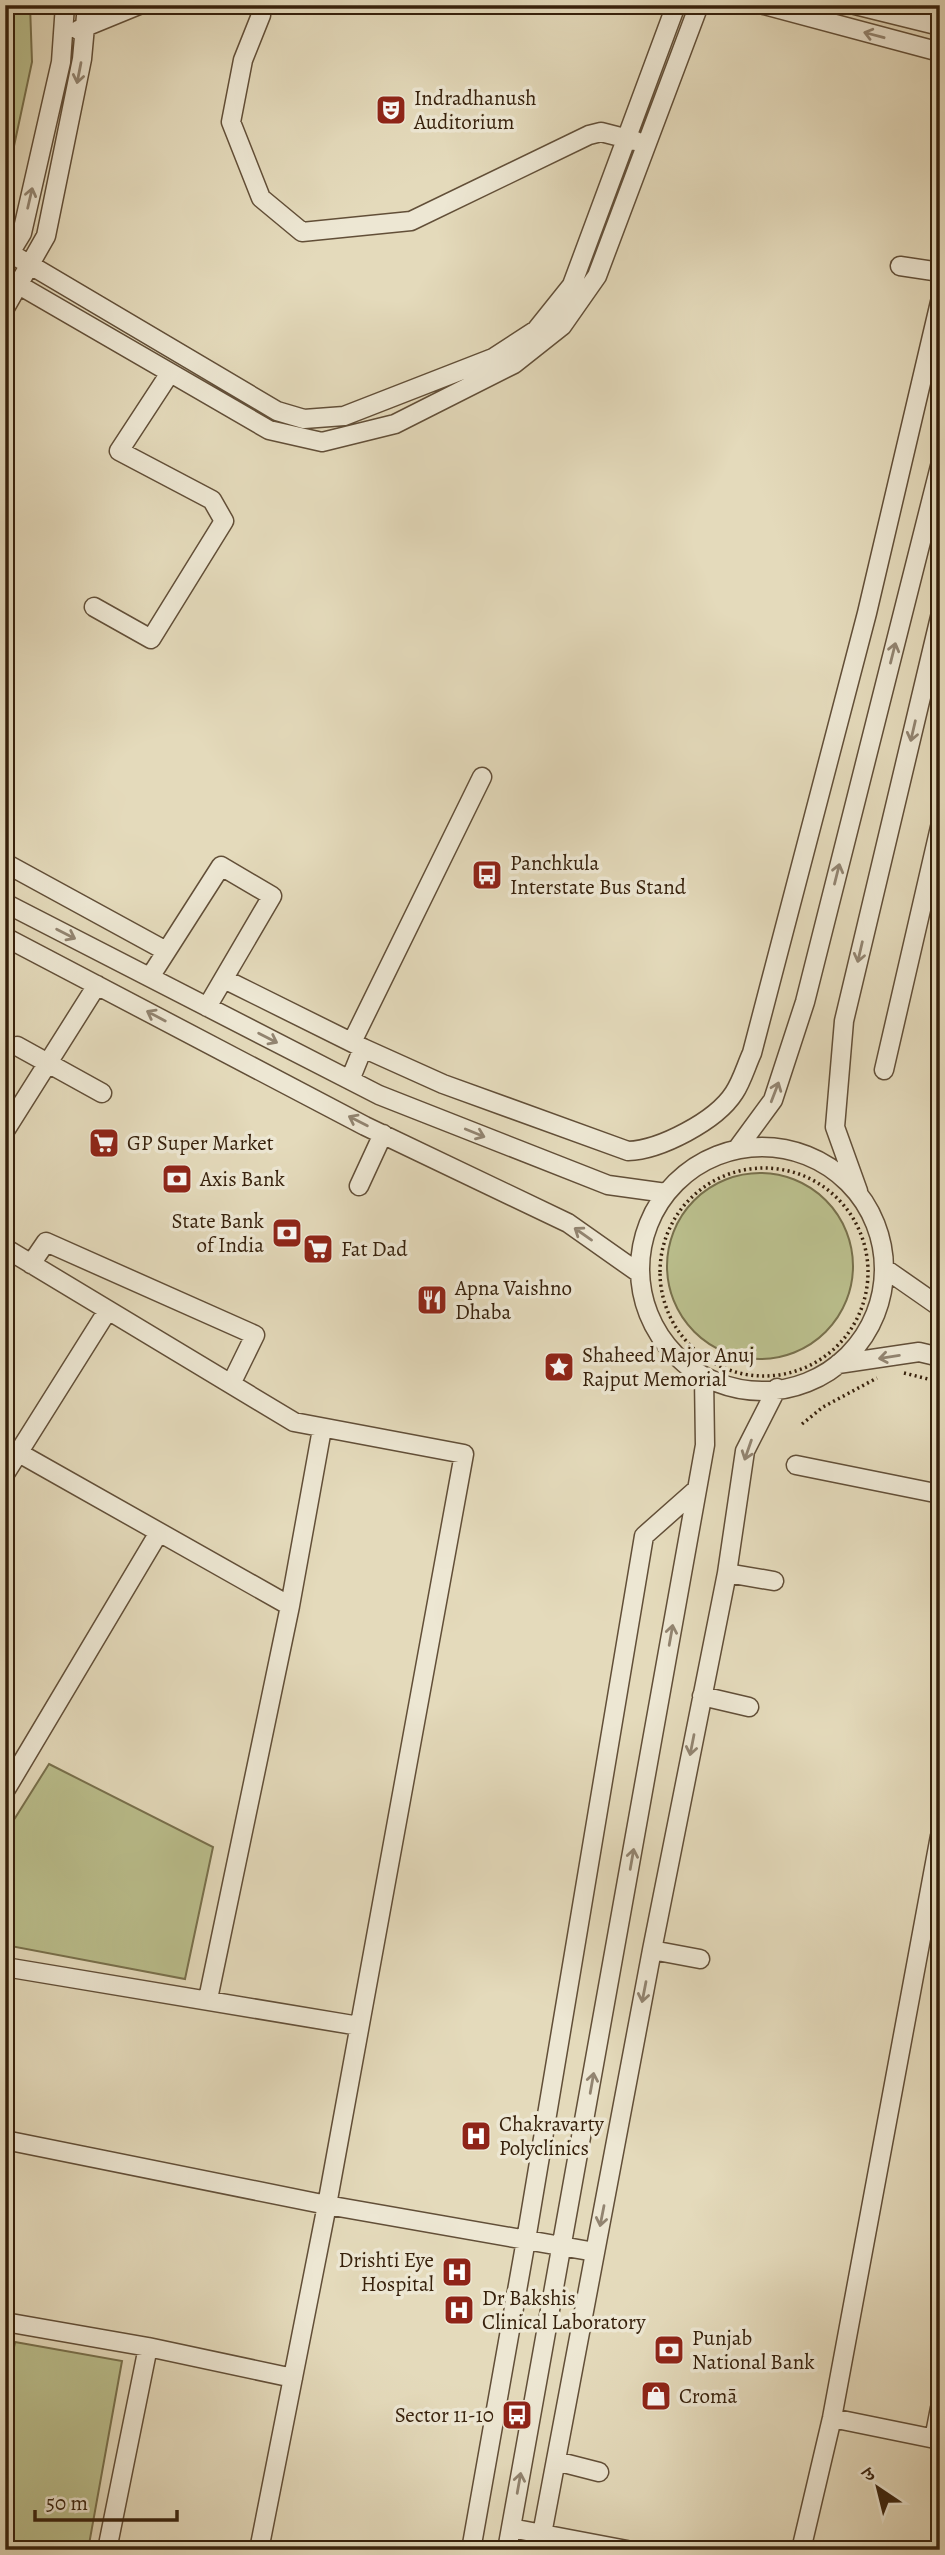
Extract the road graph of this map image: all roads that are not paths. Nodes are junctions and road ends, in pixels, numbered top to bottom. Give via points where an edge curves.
1 (65, 5) edge
2 (87, 5) edge
3 (139, 5) edge
4 (258, 5) edge
5 (677, 5) edge
6 (699, 5) edge
7 (764, 5) edge
8 (855, 5) edge
9 (85, 26) junction
10 (940, 26) edge
11 (62, 39) junction
12 (940, 52) edge
13 (626, 139) junction
14 (647, 144) junction
15 (8, 257) edge
16 (31, 265) junction
17 (900, 266) dead end
18 (940, 272) edge
19 (13, 282) edge
20 (940, 302) edge
21 (5, 309) edge
22 (170, 373) junction
23 (940, 467) edge
24 (94, 607) dead end
25 (940, 617) edge
26 (482, 777) dead end
27 (940, 827) edge
28 (5, 863) edge
29 (5, 903) edge
30 (5, 937) edge
31 (166, 951) junction
32 (150, 977) junction
33 (224, 979) junction
34 (97, 985) junction
35 (207, 1007) junction
36 (358, 1045) junction
37 (17, 1046) dead end
38 (47, 1065) junction
39 (884, 1070) dead end
40 (350, 1080) junction
41 (102, 1093) dead end
42 (5, 1132) edge
43 (383, 1134) junction
44 (737, 1149) junction
45 (359, 1186) dead end
46 (666, 1193) junction
47 (860, 1195) junction
48 (5, 1248) edge
49 (31, 1264) junction
50 (884, 1268) junction
51 (639, 1273) junction
52 (940, 1307) edge
53 (108, 1310) junction
54 (940, 1357) edge
55 (838, 1364) junction
56 (704, 1377) junction
57 (231, 1384) junction
58 (777, 1388) junction
59 (322, 1429) junction
60 (19, 1452) junction
61 (796, 1465) dead end
62 (5, 1474) edge
63 (697, 1489) junction
64 (940, 1494) edge
65 (158, 1534) junction
66 (727, 1573) junction
67 (774, 1581) dead end
68 (290, 1606) junction
69 (702, 1696) junction
70 (749, 1707) dead end
71 (5, 1791) edge
72 (940, 1836) edge
73 (652, 1950) junction
74 (700, 1959) dead end
75 (5, 1967) edge
76 (208, 1999) junction
77 (359, 2026) junction
78 (5, 2140) edge
79 (327, 2205) junction
80 (526, 2240) junction
81 (562, 2246) junction
82 (595, 2252) junction
83 (5, 2322) edge
84 (148, 2347) junction
85 (293, 2378) junction
86 (940, 2409) edge
87 (832, 2418) junction
88 (937, 2440) edge
89 (556, 2460) junction
90 (599, 2472) dead end
91 (511, 2528) junction
92 (541, 2542) edge
93 (107, 2550) edge
94 (259, 2550) edge
95 (471, 2550) edge
96 (507, 2550) edge
97 (627, 2550) edge
98 (801, 2550) edge

1 - 11 street
2 - 9 street
3 - 9 street
4 - 13 street via 261,15 243,60 231,122 261,198 302,232 411,221 590,135 601,132
5 - 13 street
6 - 14 street
12 -> 7 street
8 - 10 street
9 - 11 street
9 -> 16 street via 46,236
15 -> 11 street via 22,233 61,62
13 - 14 street
13 - 16 street via 572,285 536,330 493,358 344,416 304,419 277,411
14 - 22 street via 597,276 562,326 514,364 395,424 323,442 270,430
15 - 16 street
16 - 19 street
17 - 18 street
19 - 21 street
19 - 22 street
20 - 36 street via 830,759 752,1053 734,1093 721,1108 666,1144 628,1151 443,1084
22 - 24 street via 119,451 212,500 224,521 150,639
44 -> 23 street via 773,1100 805,1002
25 -> 47 street via 844,1021 835,1127
26 - 36 street
27 - 39 street
28 - 31 street
29 -> 32 street
30 - 34 street
31 - 32 street
31 - 33 street via 221,866 272,896
32 - 35 street
33 - 35 street
33 - 36 street
34 - 38 street
43 -> 34 street
35 -> 40 street
36 - 40 street
37 - 38 street
38 - 41 street
38 - 42 street
40 -> 46 street via 608,1185
43 - 45 street
51 -> 43 street via 568,1223
44 - 46 street via 702,1162
44 - 47 street via 784,1148 828,1166
46 - 51 street via 645,1231
47 - 50 street via 880,1237
48 - 49 street
49 - 53 street
49 - 57 street via 46,1242 255,1335
50 - 52 street
50 - 55 street via 878,1307 866,1333
51 - 56 street via 655,1331 671,1351
53 - 57 street
53 - 60 street
54 -> 55 street via 919,1352
55 - 58 street via 799,1386
56 - 58 street via 752,1391
56 - 63 street via 705,1445
57 - 59 street via 294,1422
58 -> 66 street via 745,1451
59 - 68 street
59 - 77 street via 464,1454
60 - 62 street
60 - 65 street
61 - 64 street
63 - 80 street via 644,1536
81 -> 63 street
65 - 68 street
65 - 71 street
66 - 67 street
66 - 69 street
68 - 76 street
69 - 70 street
69 -> 73 street
72 - 87 street
73 - 74 street
73 -> 82 street
75 - 76 street
76 - 77 street
77 - 79 street
78 - 79 street
79 - 80 street
79 - 85 street
80 - 81 street
80 - 95 street
81 - 82 street
91 -> 81 street
82 - 89 street
83 - 84 street
84 - 85 street
84 - 93 street
85 - 94 street
86 - 88 street
87 - 88 street
87 - 98 street
89 - 90 street
89 - 92 street
91 - 92 street
91 - 96 street
92 - 97 street

